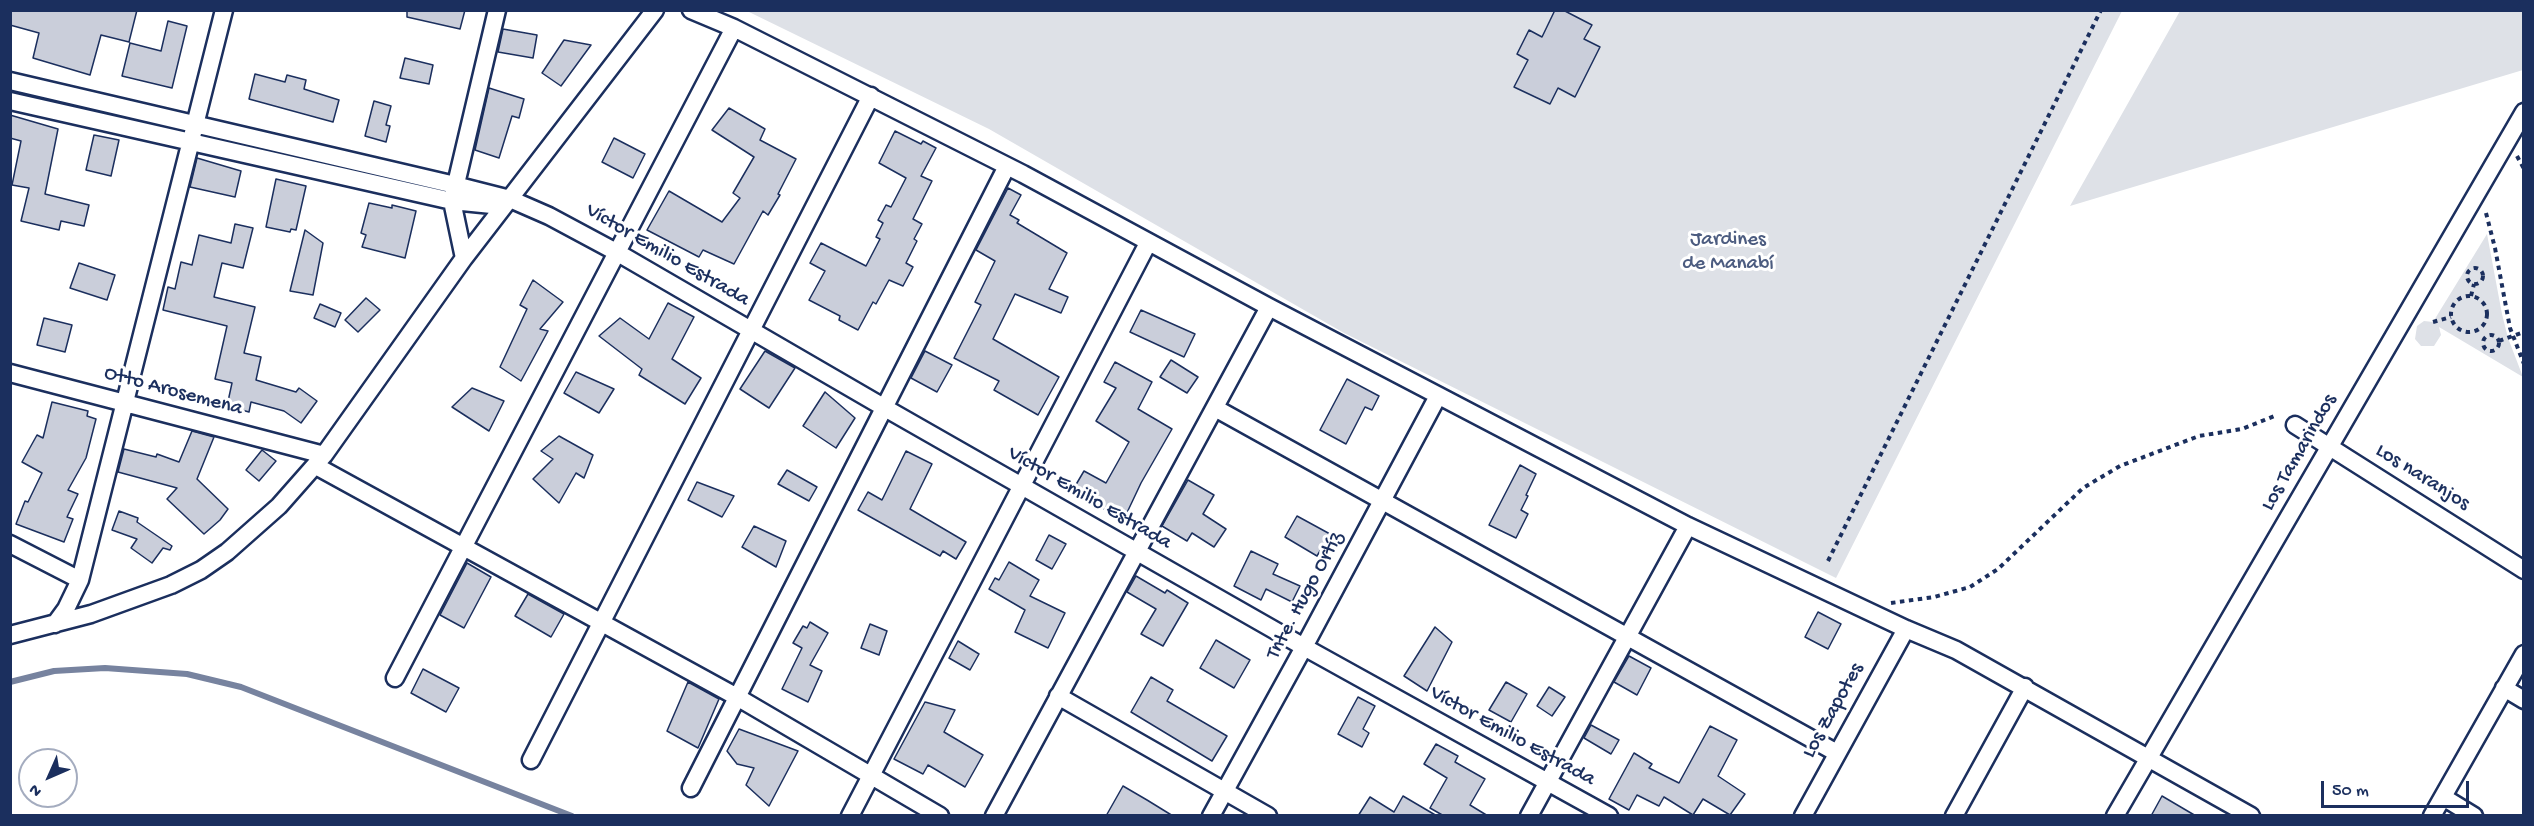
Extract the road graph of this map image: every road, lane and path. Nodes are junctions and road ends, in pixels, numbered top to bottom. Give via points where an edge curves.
1 (224, 10) edge
2 (498, 10) edge
3 (655, 10) edge
4 (691, 10) edge
5 (2101, 10) edge
6 (734, 28) junction
7 (10, 81) edge
8 (871, 96) junction
9 (10, 101) edge
10 (2523, 112) edge
11 (195, 125) junction
12 (190, 143) junction
13 (1007, 166) junction
14 (453, 193) junction
15 (2476, 194) junction
16 (506, 203) junction
17 (1148, 243) junction
18 (618, 253) junction
19 (464, 258) junction
20 (2474, 284) junction
21 (2471, 296) junction
22 (1269, 307) junction
23 (2451, 317) junction
24 (2433, 322) dead end
25 (2479, 328) junction
26 (750, 330) junction
27 (2523, 332) edge
28 (2486, 336) junction
29 (2512, 336) junction
30 (2499, 341) junction
31 (2484, 346) junction
32 (2476, 348) dead end
33 (2523, 364) edge
34 (10, 373) edge
35 (1438, 396) junction
36 (125, 403) junction
37 (885, 408) junction
38 (1215, 408) junction
39 (2277, 415) dead end
40 (2295, 425) dead end
41 (2330, 446) junction
42 (320, 460) junction
43 (1023, 487) junction
44 (1383, 501) junction
45 (1688, 526) junction
46 (10, 544) edge
47 (464, 545) junction
48 (1138, 552) junction
49 (1828, 561) dead end
50 (2523, 570) edge
51 (80, 580) junction
52 (1860, 607) junction
53 (601, 622) junction
54 (55, 624) junction
55 (1906, 629) junction
56 (10, 635) edge
57 (1627, 637) junction
58 (1304, 647) junction
59 (2523, 654) edge
60 (395, 678) dead end
61 (2025, 687) junction
62 (2504, 688) junction
63 (1058, 696) junction
64 (737, 697) junction
65 (2523, 700) edge
66 (1837, 753) junction
67 (2149, 757) junction
68 (531, 760) dead end
69 (871, 775) junction
70 (1548, 782) junction
71 (691, 788) dead end
72 (1224, 791) junction
73 (2443, 797) junction
74 (850, 816) edge
75 (940, 816) edge
76 (993, 816) edge
77 (1211, 816) edge
78 (1268, 816) edge
79 (1529, 816) edge
80 (1609, 816) edge
81 (1803, 816) edge
82 (1954, 816) edge
83 (2115, 816) edge
84 (2251, 816) edge
85 (2432, 816) edge
86 (2474, 816) edge

1 - 11 street
2 - 14 street
3 - 16 street
4 - 6 street
5 - 49 path
6 - 8 street
6 - 18 street
7 - 11 street
8 - 13 street
8 - 26 street
9 - 12 street
10 - 15 street, Los Tamarindos
11 - 12 street
11 - 14 street
12 - 14 street
12 - 36 street
13 - 17 street
13 - 37 street
14 - 16 street, Víctor Emilio Estrada
14 - 19 street
15 - 29 path via 2487,216
15 - 41 street, Los Tamarindos
16 - 18 street, Víctor Emilio Estrada via 549,216
16 - 19 street
17 - 22 street
17 - 43 street
18 - 26 street, Víctor Emilio Estrada
18 - 47 street
19 - 42 street
20 - 20 path via 2483,276 2475,267 2467,274
20 - 21 path
21 - 23 path via 2456,300
21 - 25 path via 2486,308 2486,319
22 - 35 street
22 - 38 street
23 - 24 path
23 - 25 path via 2462,330
25 - 28 path
26 - 37 street, Víctor Emilio Estrada
26 - 53 street
27 - 29 path
28 - 30 path via 2494,335
28 - 31 path
29 - 30 path
29 - 33 path
30 - 31 path via 2496,350
31 - 32 path
34 - 36 street, Otto Arosemena
35 - 44 street, Tnte. Hugo Ortíz
35 - 45 street
36 - 42 street, Otto Arosemena
36 - 51 street
37 - 43 street, Víctor Emilio Estrada
37 - 64 street
38 - 44 street
38 - 48 street
39 - 52 path via 2242,429 2199,436 2120,466 2083,488 1998,569 1970,587 1935,597
40 - 41 street, Los naranjos
41 - 50 street, Los naranjos
41 - 67 street, Los Tamarindos
42 - 47 street, Otto Arosemena
42 - 54 street via 254,531 201,570 133,600
43 - 48 street, Víctor Emilio Estrada
43 - 69 street
44 - 57 street
44 - 58 street, Tnte. Hugo Ortíz
45 - 52 street
45 - 57 street
46 - 51 street
47 - 53 street, Otto Arosemena
47 - 60 street
48 - 58 street, Víctor Emilio Estrada
48 - 63 street
51 - 54 street
52 - 55 street
53 - 64 street, Otto Arosemena
53 - 68 street
54 - 56 street
55 - 61 street via 1956,650
55 - 66 street, Los Zapotes
57 - 66 street
57 - 70 street
58 - 70 street, Víctor Emilio Estrada
58 - 72 street, Tnte. Hugo Ortíz
59 - 62 street
61 - 67 street
61 - 82 street
62 - 65 street
62 - 73 street
63 - 72 street
63 - 76 street
64 - 69 street, Otto Arosemena
64 - 71 street
66 - 81 street, Los Zapotes
67 - 83 street, Los Tamarindos
67 - 84 street
69 - 74 street
69 - 75 street, Otto Arosemena
70 - 79 street
70 - 80 street, Víctor Emilio Estrada
72 - 77 street, Tnte. Hugo Ortíz
72 - 78 street
73 - 85 street
73 - 86 street

